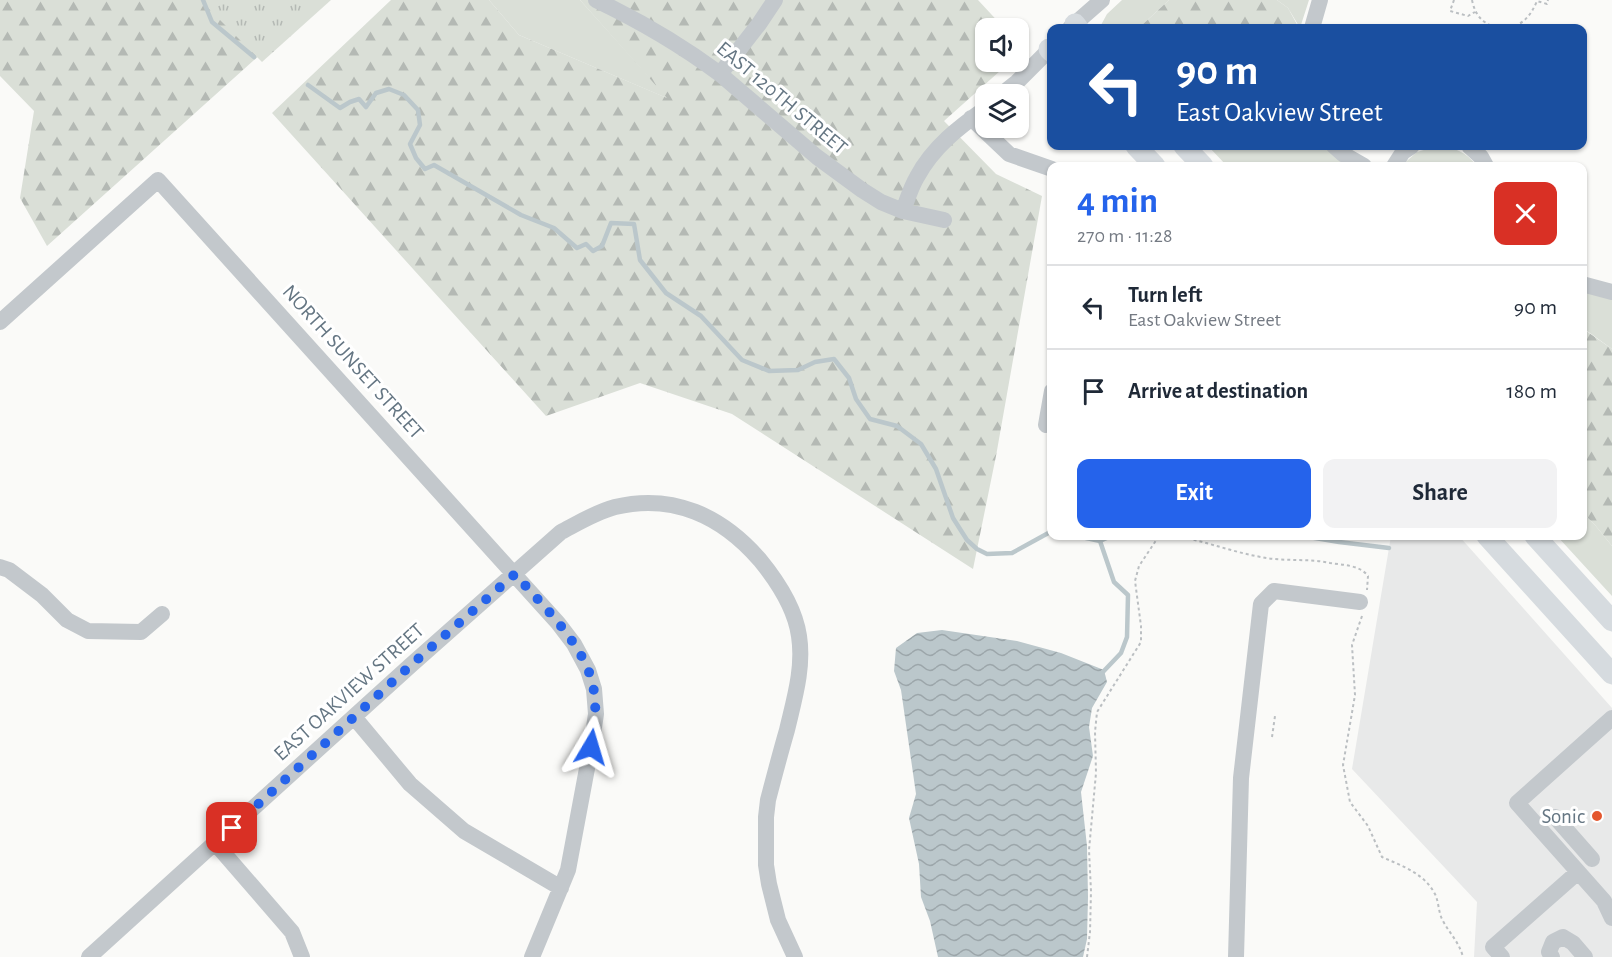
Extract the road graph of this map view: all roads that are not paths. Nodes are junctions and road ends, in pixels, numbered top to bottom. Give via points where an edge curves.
1 (596, 0) edge
2 (775, 0) edge
3 (1102, 0) edge
4 (1320, 0) edge
5 (1077, 24) edge
6 (1313, 24) edge
7 (1047, 53) edge
8 (720, 74) junction
9 (1014, 84) edge
10 (975, 115) edge
11 (971, 118) junction
12 (1140, 150) edge
13 (1188, 150) edge
14 (1339, 150) edge
15 (1406, 150) edge
16 (1473, 150) edge
17 (1151, 162) edge
18 (1199, 162) edge
19 (1357, 162) edge
20 (1397, 162) edge
21 (1484, 162) edge
22 (1047, 167) edge
23 (903, 211) junction
24 (944, 220) dead end
25 (1587, 285) edge
26 (1612, 292) edge
27 (0, 322) edge
28 (1047, 419) edge
29 (1046, 425) dead end
30 (1491, 540) edge
31 (1539, 540) edge
32 (0, 567) edge
33 (515, 574) junction
34 (1364, 602) road end
35 (162, 614) dead end
36 (1612, 621) edge
37 (1612, 674) edge
38 (354, 717) junction
39 (1612, 718) edge
40 (1555, 817) dead end
41 (215, 843) junction
42 (1592, 859) dead end
43 (1578, 872) junction
44 (561, 888) junction
45 (1612, 918) edge
46 (1497, 952) edge
47 (89, 957) edge
48 (303, 957) edge
49 (532, 957) edge
50 (795, 957) edge
51 (1236, 957) edge
52 (1552, 957) edge
53 (1585, 957) edge

1 - 8 street, EAST 120TH STREET via 643,23
2 - 8 street
3 - 5 street
4 - 6 street
7 - 9 street
8 - 23 street, EAST 120TH STREET via 839,175
10 - 11 street
11 - 22 street via 1009,154
11 - 23 street via 923,166
12 - 17 main road
13 - 18 main road
14 - 19 street
15 - 20 street
16 - 21 street
23 - 24 street, EAST 120TH STREET
25 - 26 street
27 - 33 street, NORTH SUNSET STREET via 158,180
28 - 29 street
30 - 37 main road
31 - 36 main road
32 - 35 street via 42,595 67,620 88,631 141,632
33 - 38 street, EAST OAKVIEW STREET
33 - 44 street, NORTH SUNSET STREET via 574,644 594,689 596,714 591,747 568,870
33 - 50 street, EAST OAKVIEW STREET via 561,532 586,518 613,508 657,503 715,520 748,547 775,579 793,614 800,654 795,698 768,801 766,865 778,920
34 - 51 street via 1274,591 1261,604 1241,778
38 - 41 street, EAST OAKVIEW STREET
38 - 44 street via 410,784 464,831
39 - 43 street via 1517,803
40 - 42 street
41 - 47 street, EAST OAKVIEW STREET
41 - 48 street via 292,932
43 - 45 street via 1604,901
43 - 46 street
44 - 49 street, NORTH SUNSET STREET
52 - 53 street via 1549,952 1553,942 1563,937

